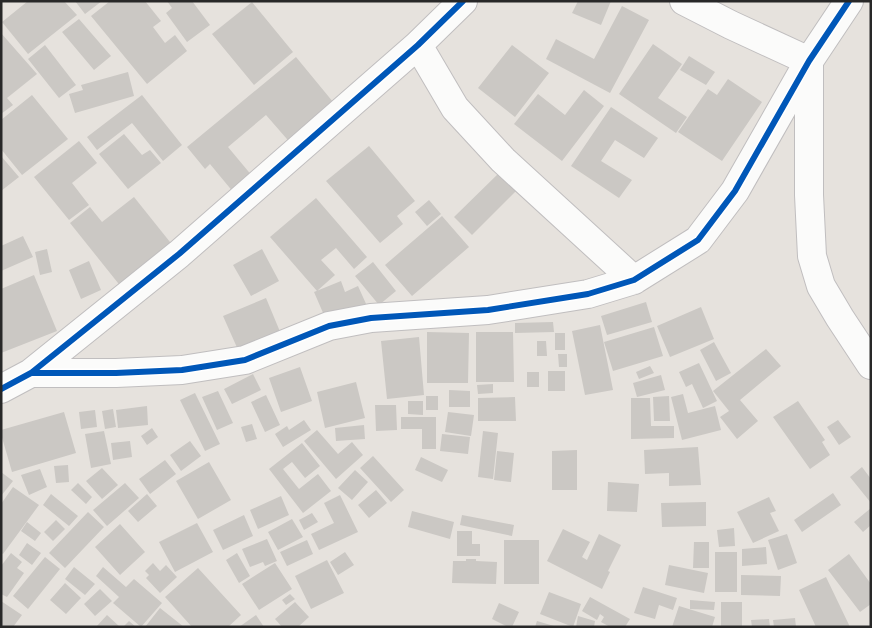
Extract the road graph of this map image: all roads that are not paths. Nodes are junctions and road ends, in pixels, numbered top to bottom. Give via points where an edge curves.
1 (463, 1) edge
2 (684, 1) edge
3 (849, 1) edge
4 (418, 45) junction
5 (809, 61) junction
6 (634, 280) junction
7 (871, 365) edge
8 (31, 373) junction
9 (1, 389) edge

1 - 4 street
2 - 5 street
3 - 5 street
4 - 6 street via 455,108 503,160
4 - 8 street via 179,254
5 - 6 street via 735,191 698,240
5 - 7 street via 812,256 821,286
6 - 8 street via 588,294 488,310 372,318 328,326 245,360 182,370
8 - 9 street

